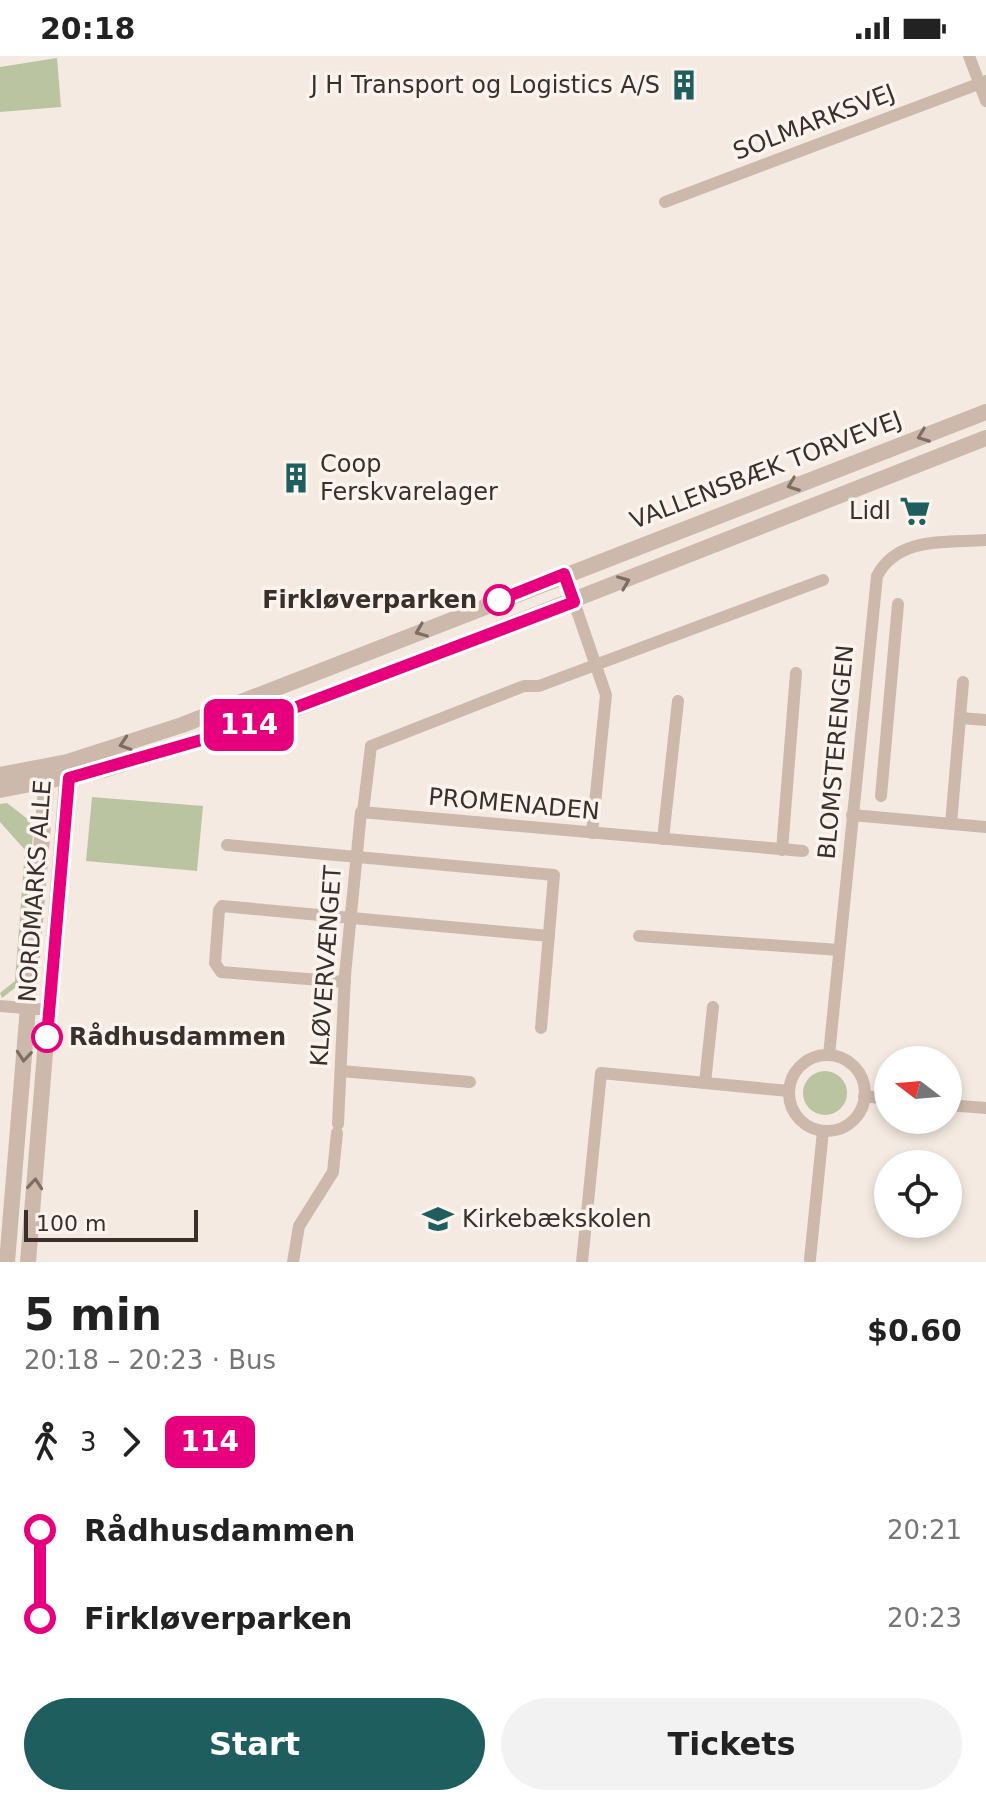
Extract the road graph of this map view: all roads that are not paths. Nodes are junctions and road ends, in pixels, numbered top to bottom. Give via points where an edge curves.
1 (969, 56) edge
2 (983, 82) edge
3 (986, 101) edge
4 (665, 202) dead end
5 (986, 412) edge
6 (986, 438) edge
7 (986, 540) edge
8 (564, 574) junction
9 (823, 580) dead end
10 (574, 602) junction
11 (898, 604) dead end
12 (597, 665) junction
13 (796, 673) dead end
14 (963, 682) dead end
15 (678, 701) dead end
16 (960, 718) junction
17 (986, 720) edge
18 (860, 730) junction
19 (887, 732) junction
20 (68, 770) junction
21 (48, 774) junction
22 (0, 775) edge
23 (0, 790) edge
24 (881, 796) dead end
25 (362, 812) junction
26 (852, 815) junction
27 (951, 824) junction
28 (986, 827) edge
29 (592, 833) junction
30 (663, 839) junction
31 (227, 845) dead end
32 (782, 850) junction
33 (803, 851) dead end
34 (356, 856) junction
35 (349, 918) junction
36 (549, 936) junction
37 (639, 936) dead end
38 (839, 950) junction
39 (345, 982) junction
40 (0, 1006) edge
41 (713, 1007) dead end
42 (28, 1009) junction
43 (50, 1010) junction
44 (541, 1028) dead end
45 (829, 1055) junction
46 (341, 1071) junction
47 (470, 1082) dead end
48 (705, 1083) junction
49 (789, 1091) junction
50 (864, 1096) junction
51 (874, 1097) edge
52 (962, 1106) edge
53 (986, 1108) edge
54 (823, 1131) junction
55 (810, 1259) dead end
56 (7, 1262) edge
57 (28, 1262) edge
58 (293, 1262) edge
59 (582, 1262) edge

1 - 2 street
2 - 3 street
2 - 4 street, SOLMARKSVEJ
5 -> 8 street, VALLENSBÆK TORVEVEJ
10 -> 6 street, VALLENSBÆK TORVEVEJ
7 - 18 street, BLOMSTERENGEN via 911,545 882,566 873,588
8 - 10 street
8 -> 20 street, VALLENSBÆK TORVEVEJ
9 - 12 street
10 - 12 street
10 - 20 street, VALLENSBÆK TORVEVEJ via 248,726
11 - 19 street
12 - 25 street via 539,686 524,686 371,746
12 - 29 street via 606,695
13 - 32 street
14 - 16 street
15 - 30 street
16 - 17 street
16 - 27 street
18 - 19 street
18 - 26 street, BLOMSTERENGEN
19 - 24 street
20 - 21 street, VALLENSBÆK TORVEVEJ
20 - 43 street, NORDMARKS ALLE
21 - 22 street, VALLENSBÆK TORVEVEJ
21 - 23 street, VALLENSBÆK TORVEVEJ
21 - 42 street, NORDMARKS ALLE
25 - 29 street, PROMENADEN
25 - 34 street, KLØVERVÆNGET
26 - 27 street
26 - 38 street, BLOMSTERENGEN
27 - 28 street
29 - 30 street, PROMENADEN
30 - 32 street, PROMENADEN
31 - 34 street
32 - 33 street, PROMENADEN
34 - 35 street, KLØVERVÆNGET
34 - 36 street via 551,874 555,880
35 - 36 street
35 - 39 street, KLØVERVÆNGET
35 - 39 street via 222,906 216,935 215,969 221,972
36 - 44 street
37 - 38 street
38 - 45 street, BLOMSTERENGEN
39 - 46 street, KLØVERVÆNGET
40 - 42 street
41 - 48 street
42 - 43 street
42 -> 56 street, NORDMARKS ALLE
57 -> 43 street, NORDMARKS ALLE
45 - 49 street via 800,1066
45 - 50 street via 857,1070
46 - 47 street
46 - 58 street, KLØVERVÆNGET via 333,1172 299,1226
48 - 49 street
48 - 59 street via 601,1073
49 - 54 street via 799,1119
50 - 51 street
50 - 54 street via 851,1122
52 - 53 street
54 - 55 street

